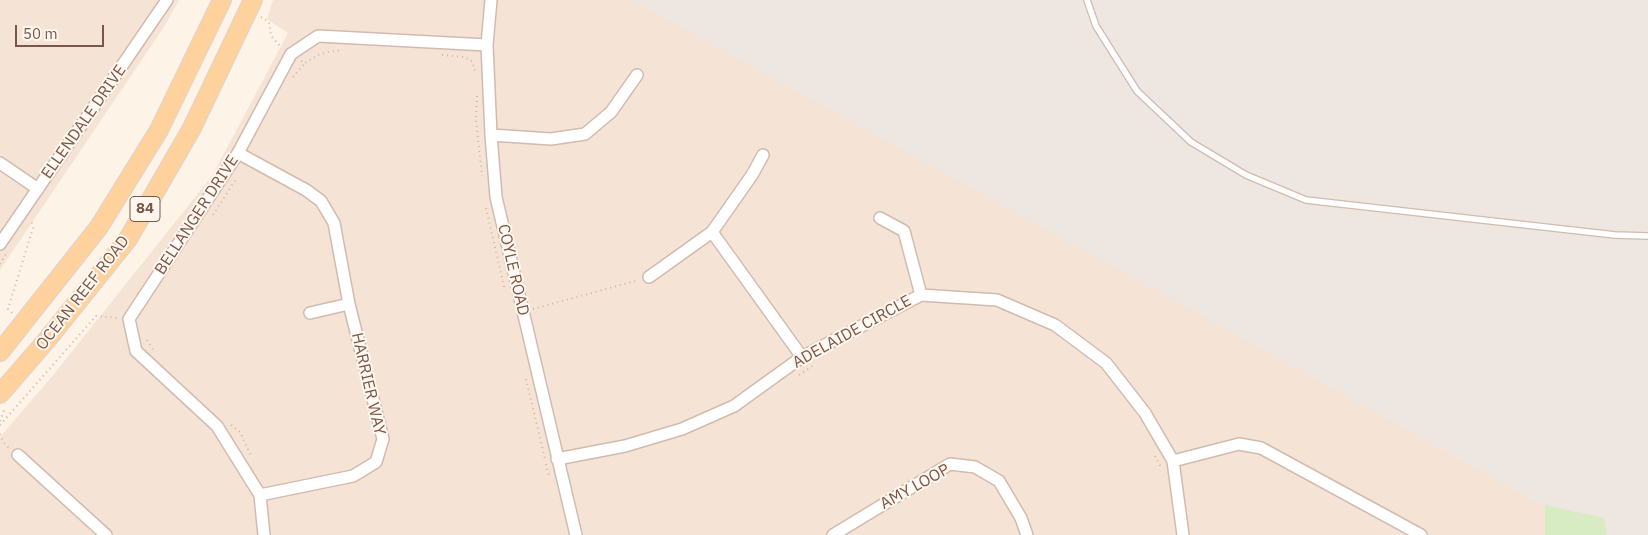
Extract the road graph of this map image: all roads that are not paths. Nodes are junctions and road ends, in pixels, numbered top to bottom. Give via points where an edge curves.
1 (167, 0) edge
2 (222, 0) edge
3 (253, 0) edge
4 (490, 0) edge
5 (1087, 0) edge
6 (487, 45) junction
7 (637, 75) dead end
8 (490, 135) junction
9 (238, 153) junction
10 (763, 155) dead end
11 (0, 163) edge
12 (38, 189) junction
13 (880, 218) dead end
14 (712, 232) junction
15 (1648, 236) edge
16 (0, 244) edge
17 (650, 277) road end
18 (921, 295) junction
19 (349, 304) junction
20 (310, 313) dead end
21 (0, 352) edge
22 (802, 357) junction
23 (0, 394) edge
24 (18, 455) road end
25 (557, 459) junction
26 (1173, 461) junction
27 (260, 495) junction
28 (106, 535) edge
29 (264, 535) edge
30 (576, 535) edge
31 (833, 535) edge
32 (1027, 535) edge
33 (1183, 535) edge
34 (1421, 535) edge

1 - 12 street, ELLENDALE DRIVE
2 - 21 main road, OCEAN REEF ROAD / 84 via 158,130 99,227
3 - 23 main road, OCEAN REEF ROAD / 84 via 192,128 128,239
4 - 6 street, COYLE ROAD
5 - 15 lane via 1096,26 1137,91 1191,142 1246,175 1306,200
6 - 8 street, COYLE ROAD
6 - 9 street, BELLANGER DRIVE via 318,36 291,54
7 - 8 street via 611,112 585,134 551,139
8 - 25 street, COYLE ROAD via 496,197
9 - 19 street, HARRIER WAY via 321,201 334,222
9 - 27 street, BELLANGER DRIVE via 129,319 136,351 217,426
10 - 14 street
11 - 12 street
12 - 16 street, ELLENDALE DRIVE
13 - 18 street via 904,231
14 - 17 street
14 - 22 street
18 - 22 street, ADELAIDE CIRCLE
18 - 26 street, ADELAIDE CIRCLE via 997,300 1055,325 1106,363 1145,413
19 - 20 street
19 - 27 street, HARRIER WAY via 383,439 376,462 353,476
22 - 25 street, ADELAIDE CIRCLE via 734,406 682,429 625,446
24 - 28 street
25 - 30 street, COYLE ROAD via 554,473
26 - 33 street, ADELAIDE CIRCLE
26 - 34 street via 1239,444 1261,448
27 - 29 street
31 - 32 street, AMY LOOP via 950,464 975,467 999,481

